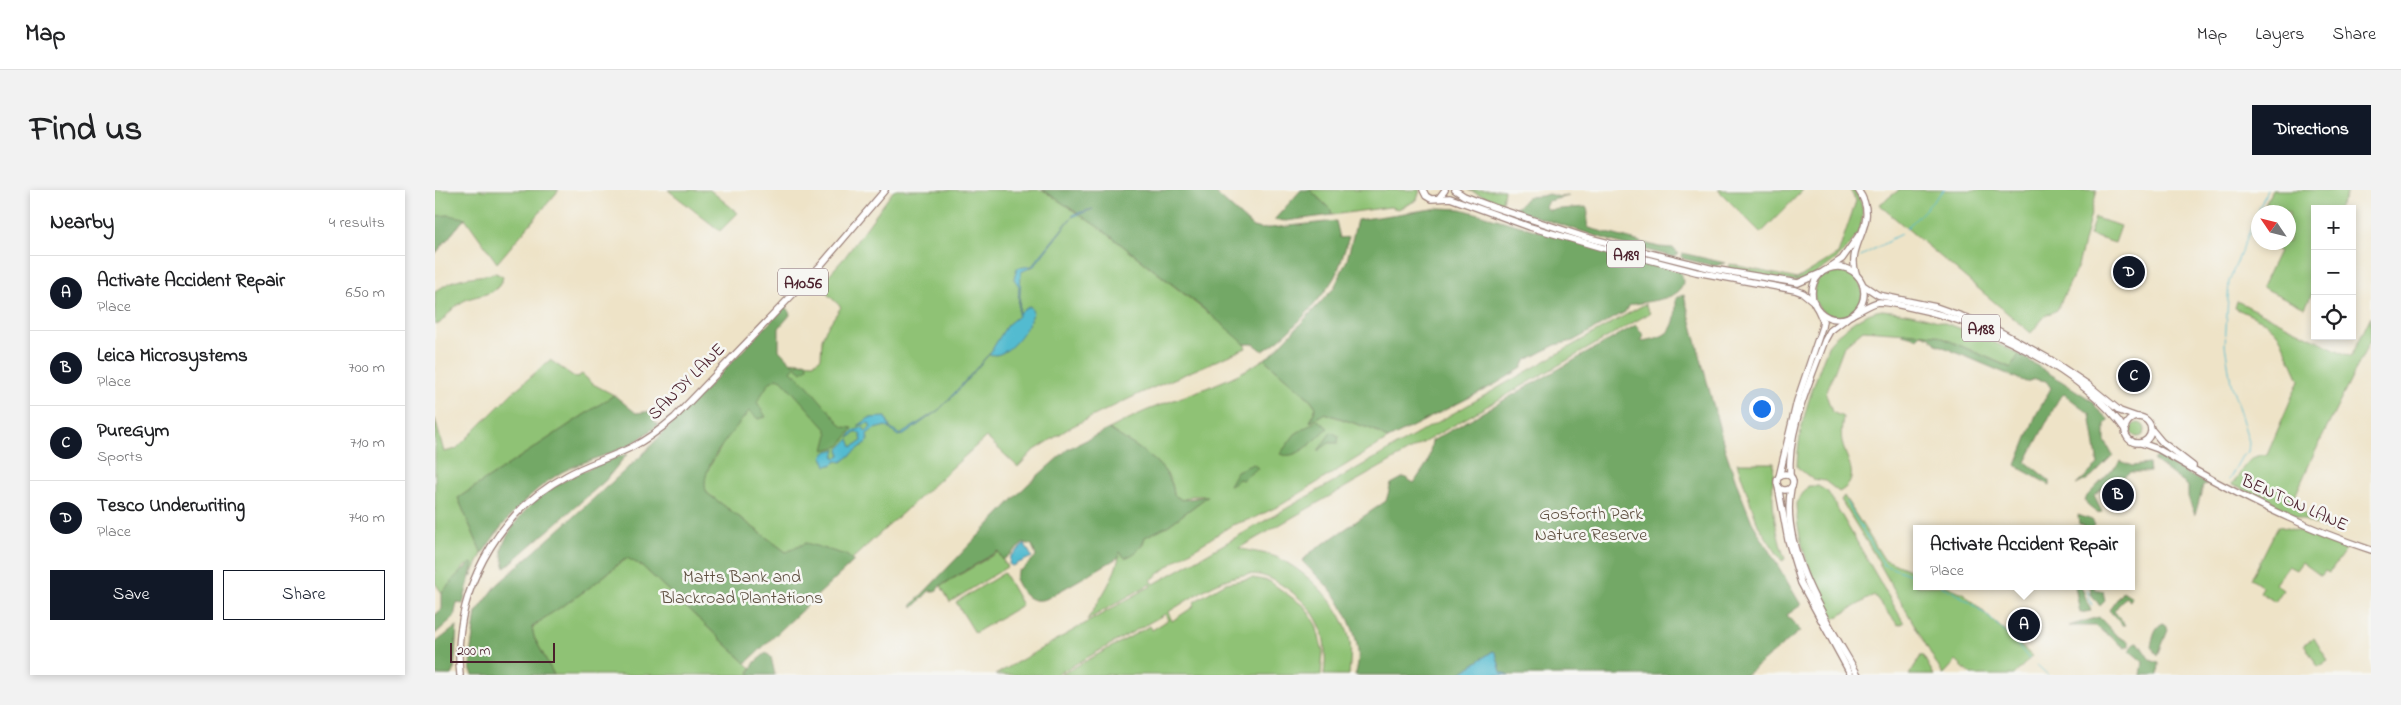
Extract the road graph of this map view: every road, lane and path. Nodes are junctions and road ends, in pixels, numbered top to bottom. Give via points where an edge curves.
1 (885, 190) edge
2 (1423, 190) edge
3 (1445, 190) edge
4 (1455, 190) edge
5 (1858, 190) edge
6 (1439, 198) junction
7 (1866, 224) junction
8 (1824, 272) junction
9 (1857, 275) junction
10 (1863, 285) junction
11 (1814, 302) junction
12 (1818, 310) junction
13 (1855, 313) junction
14 (1847, 318) junction
15 (2137, 418) junction
16 (2151, 427) junction
17 (2126, 431) junction
18 (2141, 443) junction
19 (1790, 476) junction
20 (1779, 477) junction
21 (2209, 478) junction
22 (1778, 486) junction
23 (1791, 488) junction
24 (2371, 550) edge
25 (460, 675) edge
26 (1851, 675) edge
27 (1857, 675) edge

1 - 25 main road, SANDY LANE / A1056 via 828,258 675,417 632,447 554,483 512,519 489,550 470,590 459,640
2 - 6 main road via 1428,198
3 - 6 main road
4 - 8 main road, A189 via 1471,199 1568,232 1713,269 1798,283
5 - 7 main road via 1867,208
6 - 11 main road, A189 via 1450,198 1530,227 1640,258 1795,290
7 - 8 main road via 1842,259
7 - 9 main road via 1854,260
8 - 9 main road, A189 via 1843,267
8 - 11 main road via 1813,284
9 - 10 main road
10 - 13 main road via 1863,300
10 - 15 main road, A188 via 1876,295 1936,307 1991,326 2051,360 2120,411
11 - 12 main road
12 - 14 main road via 1834,319
12 - 20 main road via 1823,327 1797,401
13 - 14 main road
13 - 17 main road, A188 via 1881,302 1943,315 1989,331 2029,352 2084,389 2109,410
14 - 19 main road via 1830,331 1825,340 1801,407 1789,463
15 - 16 main road, A188 via 2147,420
15 - 17 main road via 2128,422
16 - 18 main road via 2148,438
16 - 21 main road, BENTON LANE / A188 via 2162,442
17 - 18 main road, A188 via 2130,440
18 - 21 main road, BENTON LANE / A188
19 - 20 main road via 1784,474
19 - 23 main road
20 - 22 main road
21 - 24 main road, BENTON LANE / A188 via 2281,516
22 - 23 main road via 1785,490
22 - 26 main road via 1787,540 1797,572 1816,614
23 - 27 main road via 1789,513 1803,569 1825,618

